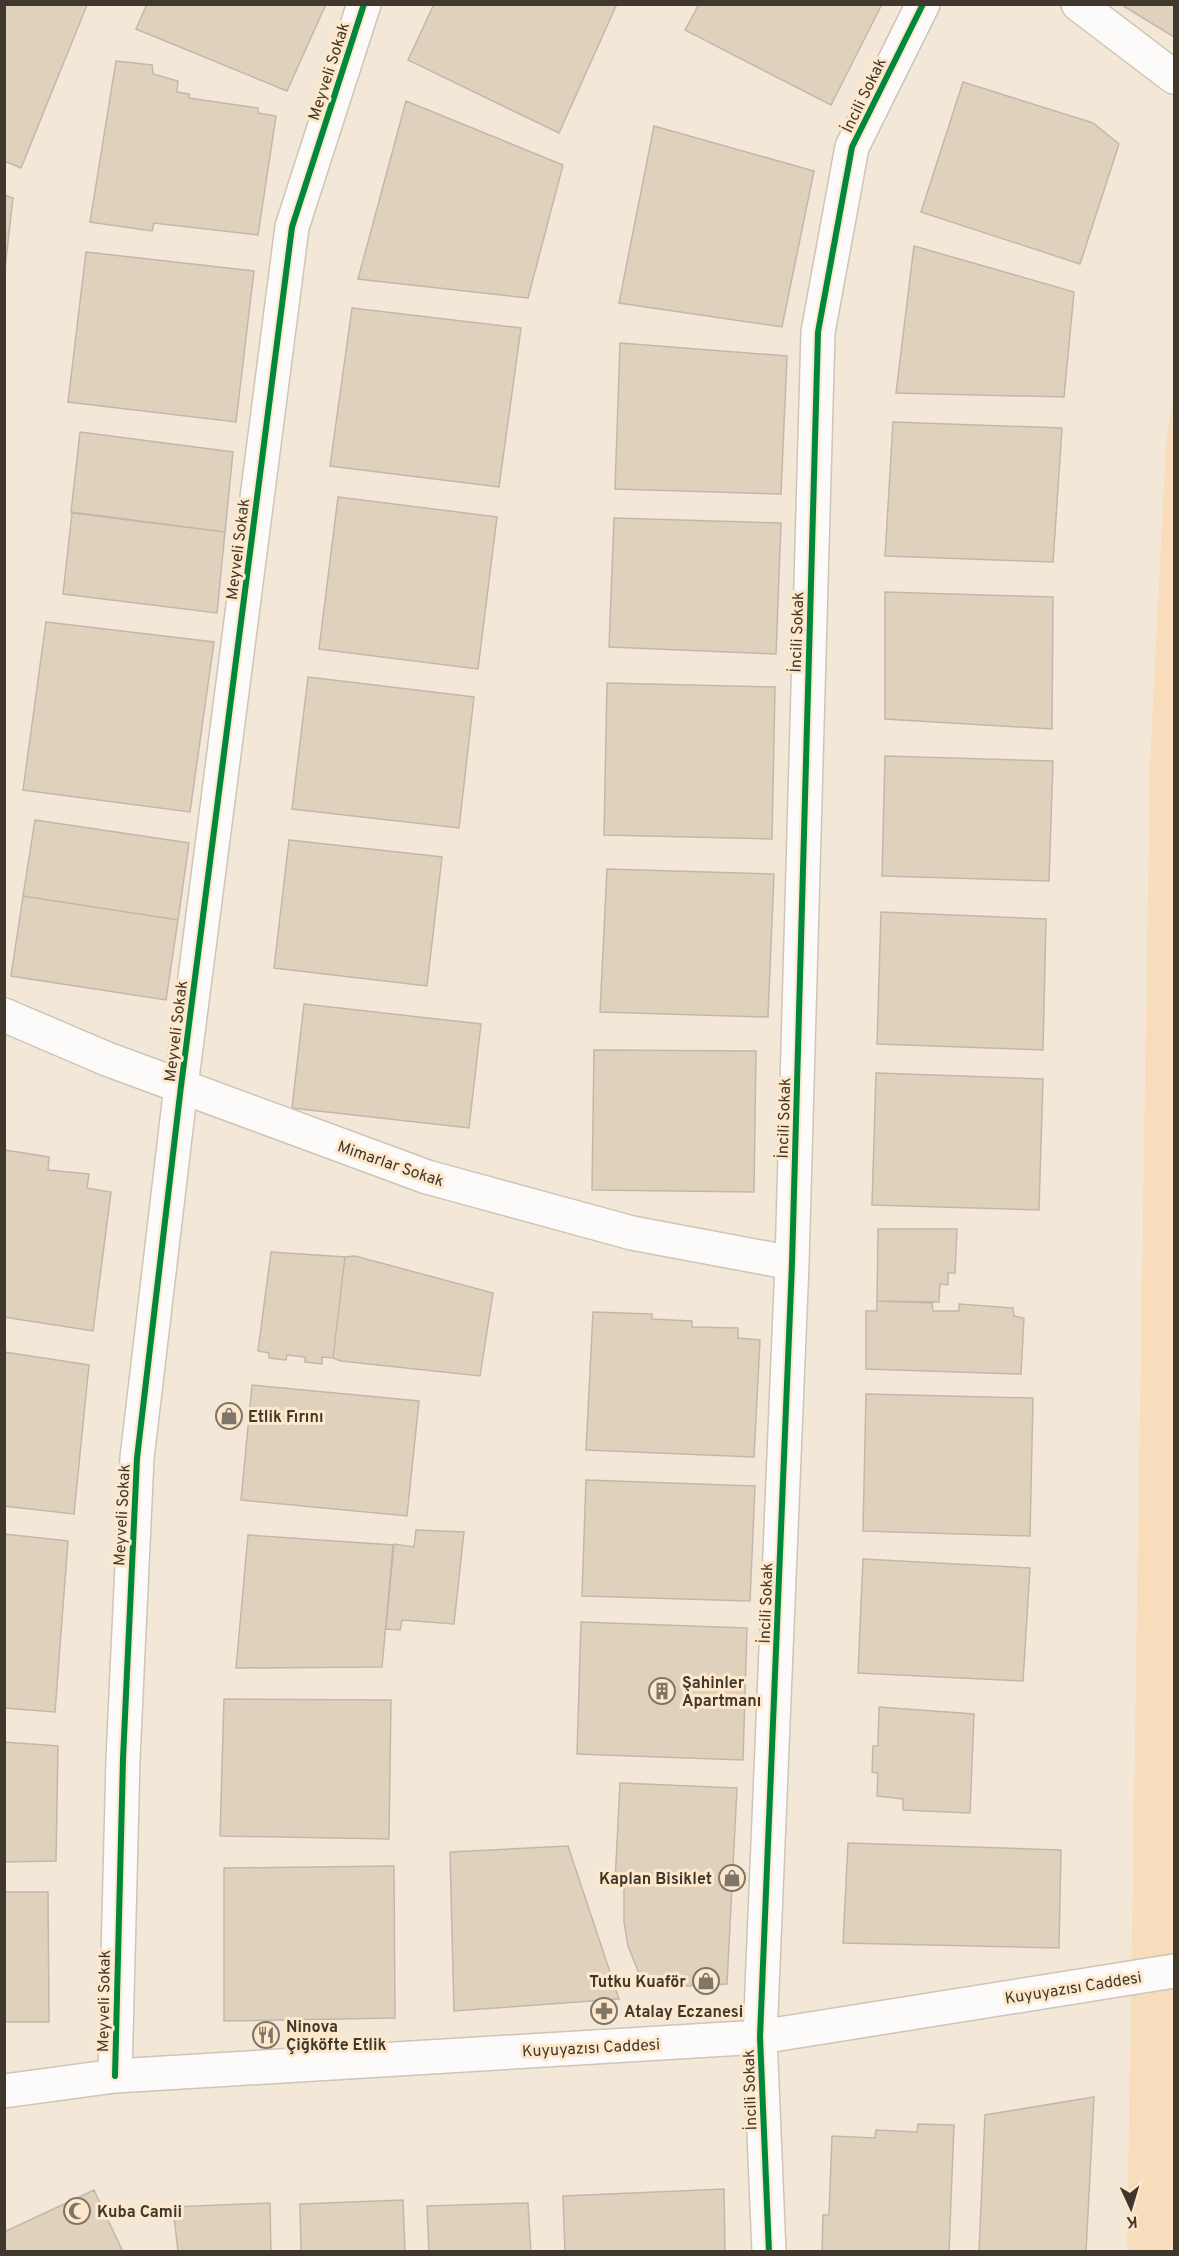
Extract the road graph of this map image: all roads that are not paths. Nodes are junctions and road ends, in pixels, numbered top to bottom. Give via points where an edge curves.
1 (364, 4) edge
2 (923, 4) edge
3 (1078, 4) edge
4 (1174, 77) edge
5 (4, 1015) edge
6 (181, 1086) junction
7 (792, 1263) junction
8 (1174, 1971) edge
9 (760, 2037) junction
10 (115, 2076) junction
11 (4, 2091) edge
12 (769, 2252) edge

1 - 6 street, Meyveli Sokak via 292,227
2 - 7 street, İncili Sokak via 852,147 818,332
3 - 4 street
5 - 6 street, Mimarlar Sokak
6 - 7 street, Mimarlar Sokak via 427,1178 632,1233
6 - 10 street, Meyveli Sokak via 137,1458 123,1759
7 - 9 street, İncili Sokak
8 - 9 street, Kuyuyazısı Caddesi
9 - 10 street, Kuyuyazısı Caddesi
9 - 12 street, İncili Sokak
10 - 11 street, Kuyuyazısı Caddesi

